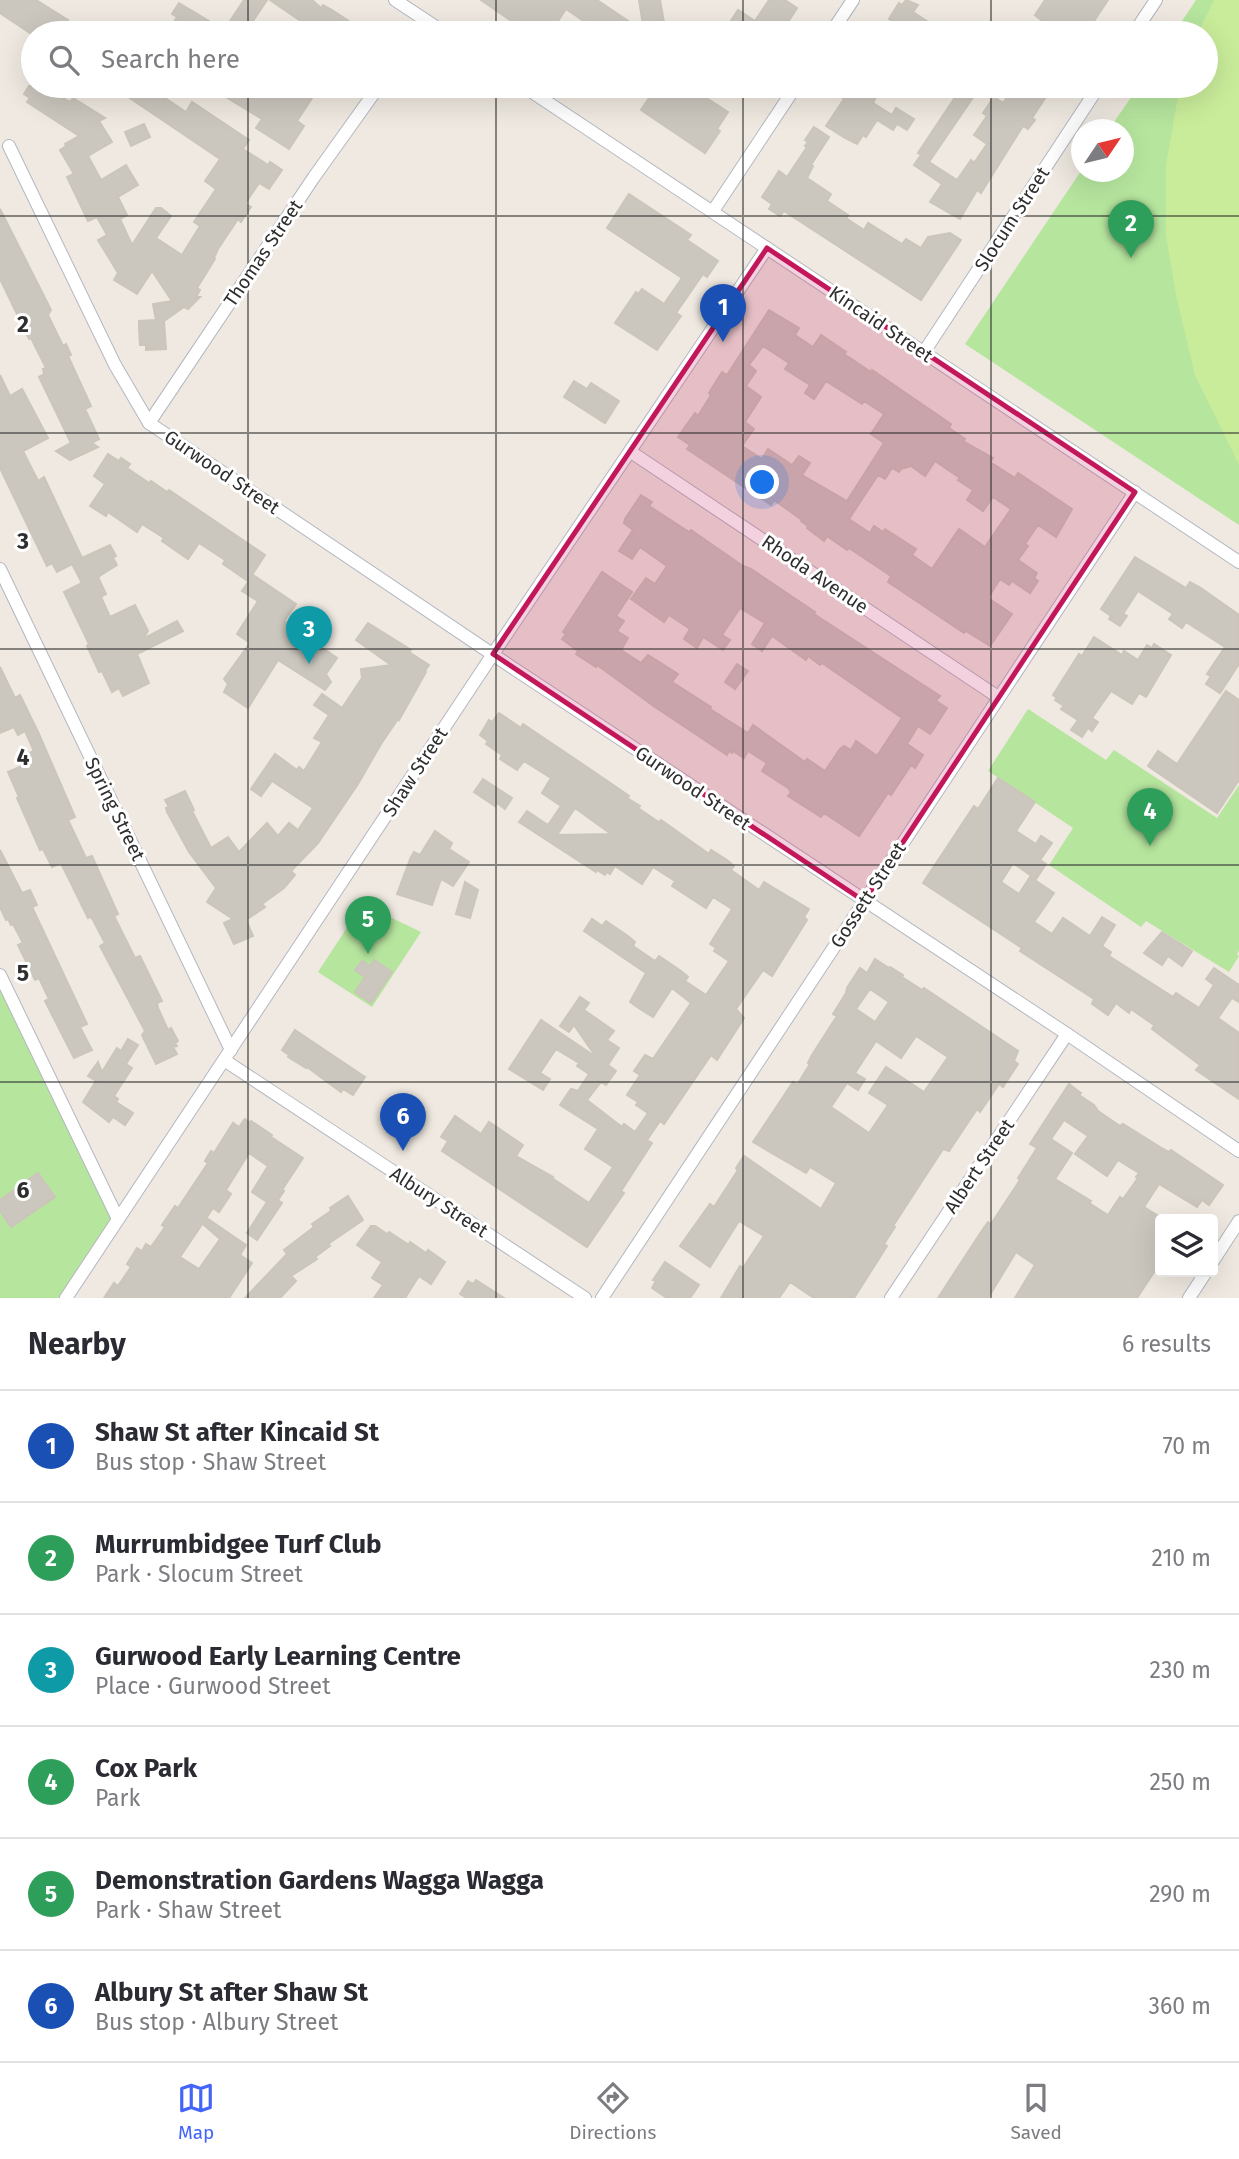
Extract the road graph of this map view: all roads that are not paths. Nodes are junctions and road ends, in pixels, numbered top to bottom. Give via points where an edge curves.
1 (395, 0) edge
2 (853, 0) edge
3 (1156, 0) edge
4 (425, 20) edge
5 (839, 21) edge
6 (1142, 21) edge
7 (370, 98) edge
8 (541, 98) edge
9 (788, 98) edge
10 (1091, 98) edge
11 (9, 146) dead end
12 (713, 211) junction
13 (767, 248) junction
14 (924, 352) junction
15 (149, 423) junction
16 (631, 452) junction
17 (1135, 492) junction
18 (1239, 562) edge
19 (0, 569) edge
20 (493, 654) junction
21 (998, 697) junction
22 (864, 901) junction
23 (0, 975) edge
24 (1067, 1034) junction
25 (228, 1054) junction
26 (1239, 1151) edge
27 (118, 1219) junction
28 (1239, 1221) edge
29 (1218, 1254) edge
30 (1203, 1277) edge
31 (66, 1298) edge
32 (585, 1298) edge
33 (602, 1298) edge
34 (891, 1298) edge
35 (1189, 1298) edge

1 - 4 street
2 - 5 street
3 - 6 street
7 - 15 street, Thomas Street
8 - 12 street, Kincaid Street
9 - 12 street
10 - 14 street, Slocum Street
11 - 15 street via 117,368
12 - 13 street, Kincaid Street
13 - 14 street, Kincaid Street
13 - 16 street, Shaw Street
14 - 17 street, Kincaid Street
15 - 20 street, Gurwood Street
16 - 20 street, Shaw Street
16 - 21 street, Rhoda Avenue
17 - 18 street, Kincaid Street
17 - 21 street, Gossett Street
19 - 25 street, Spring Street
20 - 22 street, Gurwood Street
20 - 25 street, Shaw Street
21 - 22 street, Gossett Street
22 - 24 street, Gurwood Street
22 - 33 street, Gossett Street
23 - 27 street
24 - 26 street, Gurwood Street
24 - 34 street, Albert Street
25 - 27 street, Shaw Street
25 - 32 street, Albury Street
27 - 31 street, Shaw Street
28 - 29 street
30 - 35 street

